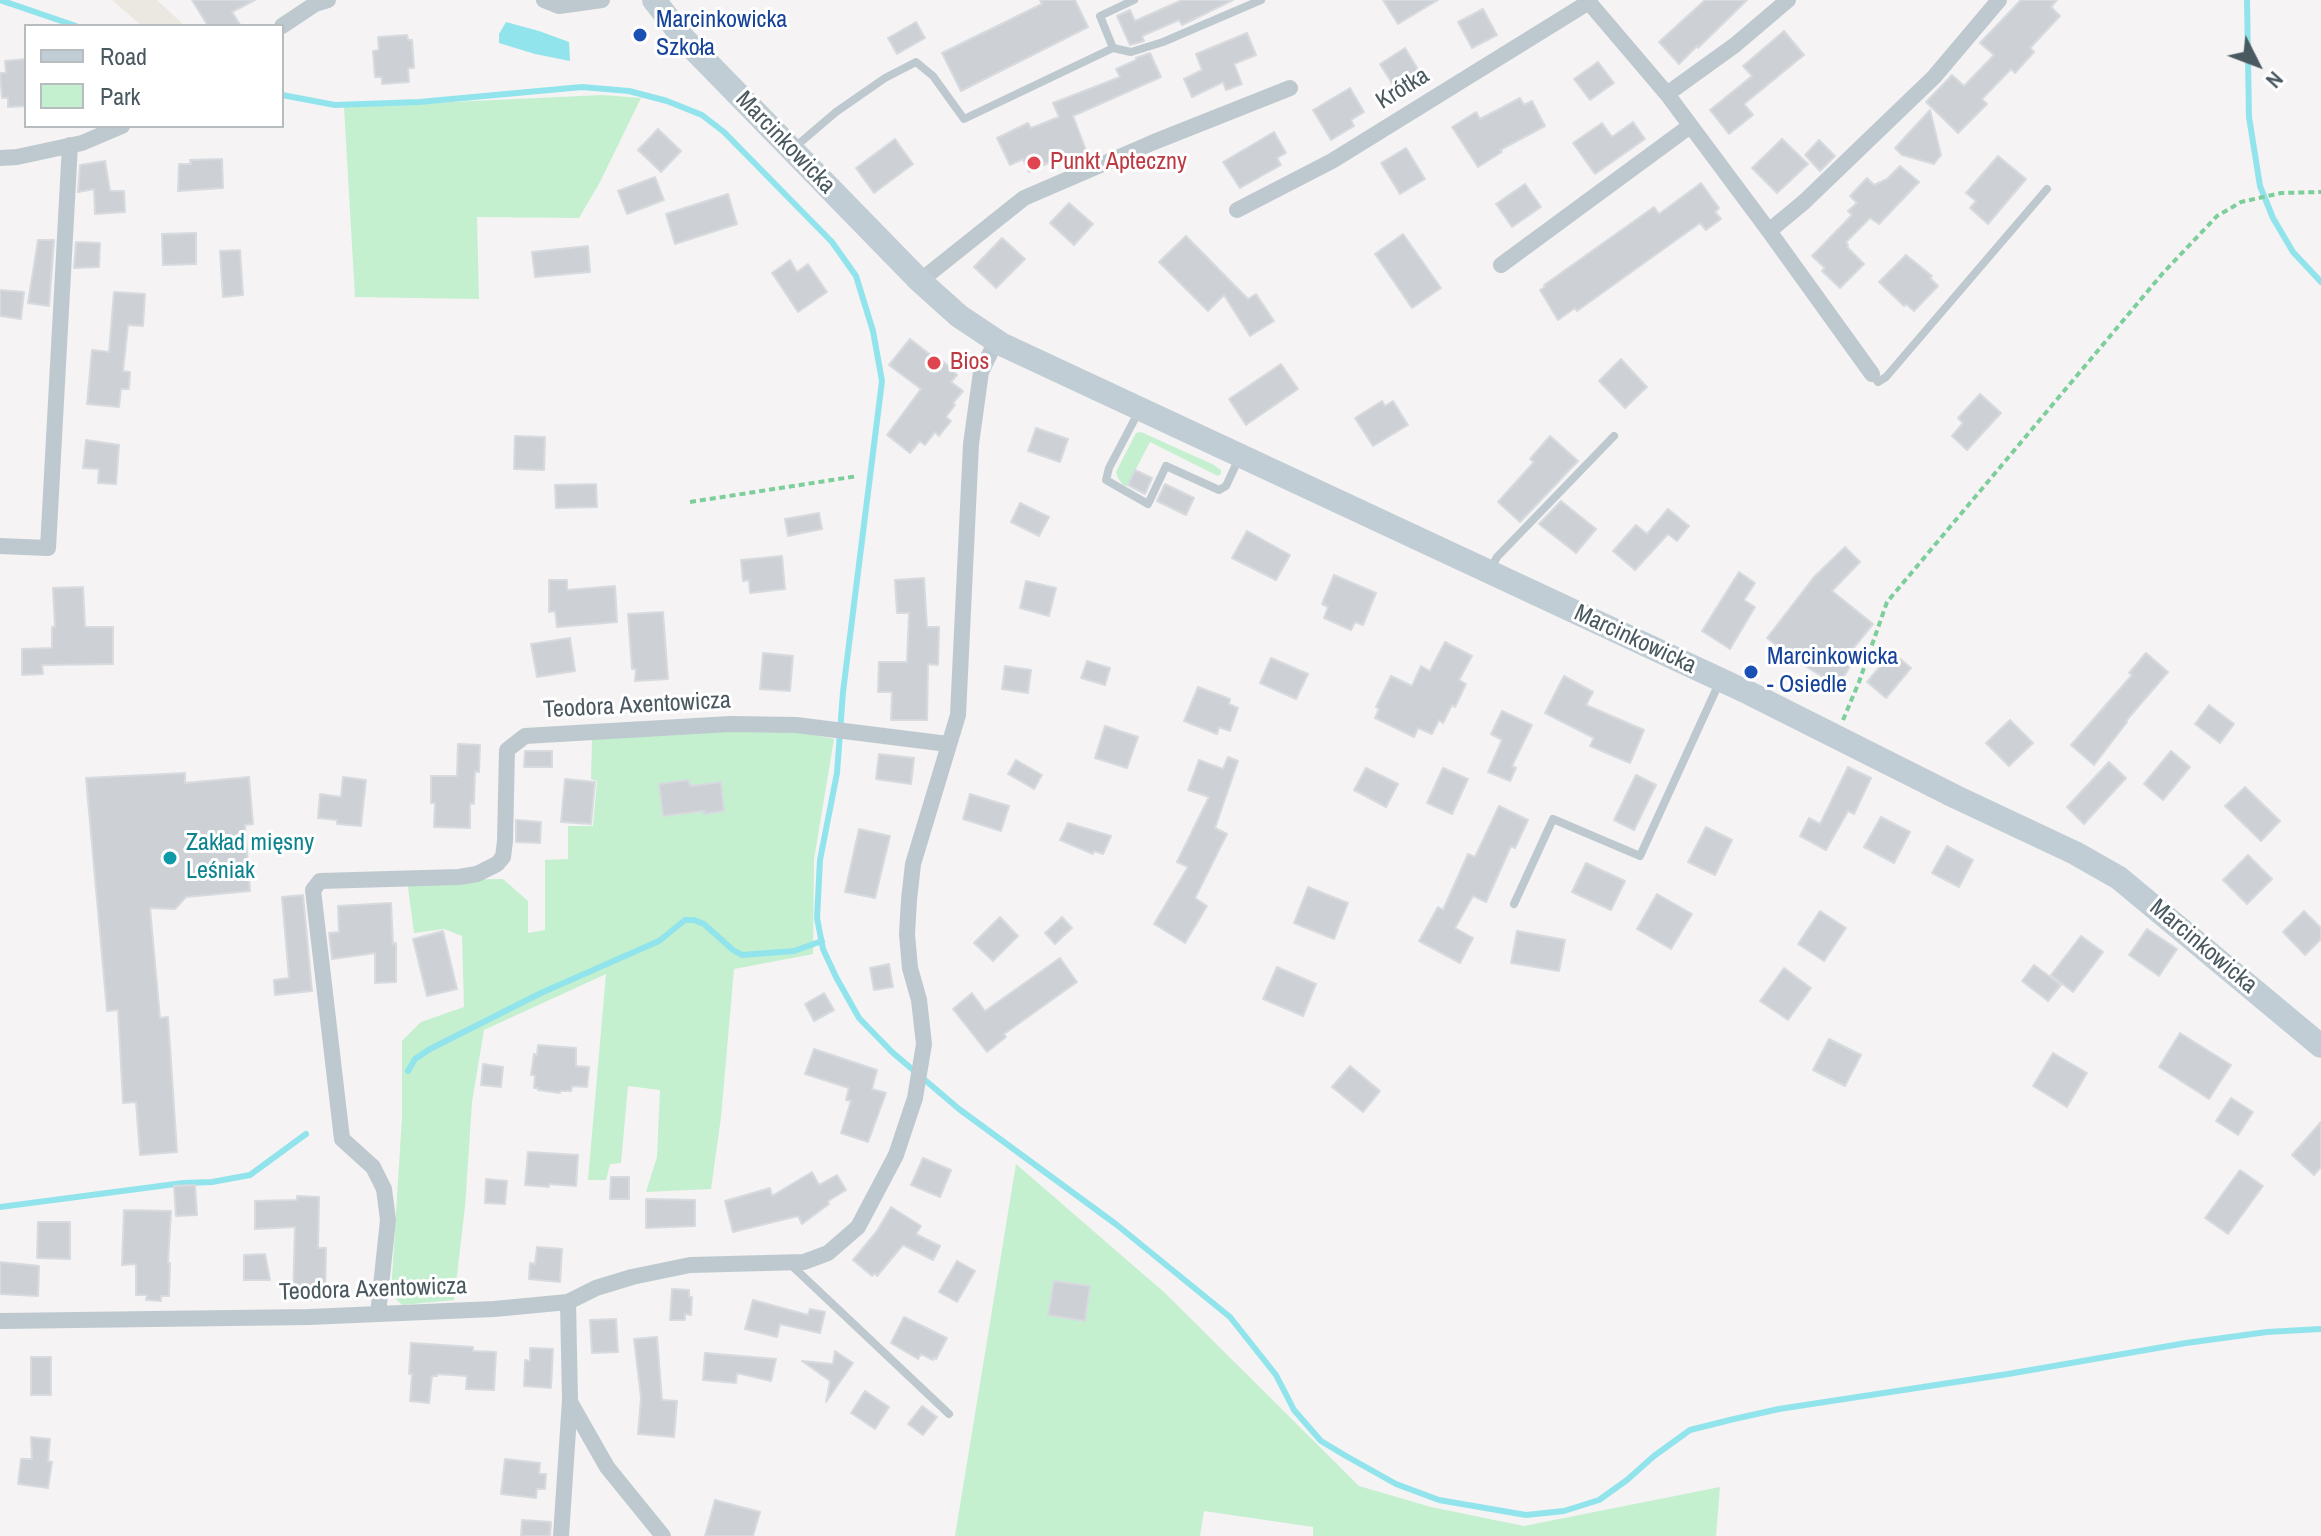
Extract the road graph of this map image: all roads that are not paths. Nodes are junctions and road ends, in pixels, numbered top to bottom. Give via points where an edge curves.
1 (328, 0) edge
2 (544, 0) edge
3 (602, 0) edge
4 (654, 0) edge
5 (1134, 0) edge
6 (1261, 0) edge
7 (1788, 0) edge
8 (1999, 0) edge
9 (1588, 1) edge
10 (284, 25) edge
11 (1113, 48) junction
12 (1290, 88) dead end
13 (1667, 94) junction
14 (1690, 126) junction
15 (117, 128) edge
16 (70, 145) junction
17 (792, 150) junction
18 (0, 158) edge
19 (2047, 189) dead end
20 (1237, 210) dead end
21 (1769, 231) junction
22 (1501, 265) dead end
23 (920, 281) junction
24 (996, 341) junction
25 (1872, 374) joint
26 (1140, 409) junction
27 (1614, 436) dead end
28 (1240, 456) junction
29 (0, 546) edge
30 (1489, 572) junction
31 (1721, 680) junction
32 (948, 744) junction
33 (1514, 904) dead end
34 (2321, 1046) edge
35 (789, 1262) junction
36 (568, 1302) junction
37 (378, 1314) junction
38 (0, 1321) edge
39 (570, 1400) junction
40 (949, 1414) dead end
41 (561, 1536) edge
42 (663, 1536) edge

1 - 10 street
2 - 3 street via 559,6
4 - 17 street, Marcinkowicka via 685,40
5 - 11 lane via 1100,16
6 - 11 lane via 1163,42 1131,52
7 - 13 street
8 - 21 street via 1934,77
9 - 13 street, Krótka
9 - 20 street, Krótka via 1332,161
11 - 17 lane via 964,119 916,62 836,112
12 - 23 street via 1024,198
13 - 14 street, Krótka
14 - 21 street, Krótka
14 - 22 street
15 - 16 street
16 - 18 street
16 - 29 street via 48,548
17 - 23 street, Marcinkowicka
19 - 25 lane via 1886,377 1878,382
21 - 25 street, Krótka
23 - 24 street, Marcinkowicka
24 - 26 street, Marcinkowicka
24 - 32 street, Teodora Axentowicza via 976,396 958,715
26 - 28 street, Marcinkowicka
26 - 28 lane via 1106,480 1148,504 1166,466 1219,490
27 - 30 lane via 1497,557
28 - 30 street, Marcinkowicka
30 - 31 street, Marcinkowicka
31 - 33 lane via 1640,856 1553,819
31 - 34 street, Marcinkowicka via 2119,878
32 - 35 street, Teodora Axentowicza via 913,864 909,900 910,968 924,1044 916,1092 896,1155 858,1227 828,1253
32 - 37 street, Teodora Axentowicza via 796,725 525,736 507,750 505,841 497,864 459,877 320,881 313,890 342,1139 373,1167 384,1189 388,1220
35 - 36 street, Teodora Axentowicza via 690,1265 608,1284
35 - 40 lane
36 - 37 street, Teodora Axentowicza
36 - 39 street
37 - 38 street, Teodora Axentowicza
39 - 41 street
39 - 42 street via 607,1467

